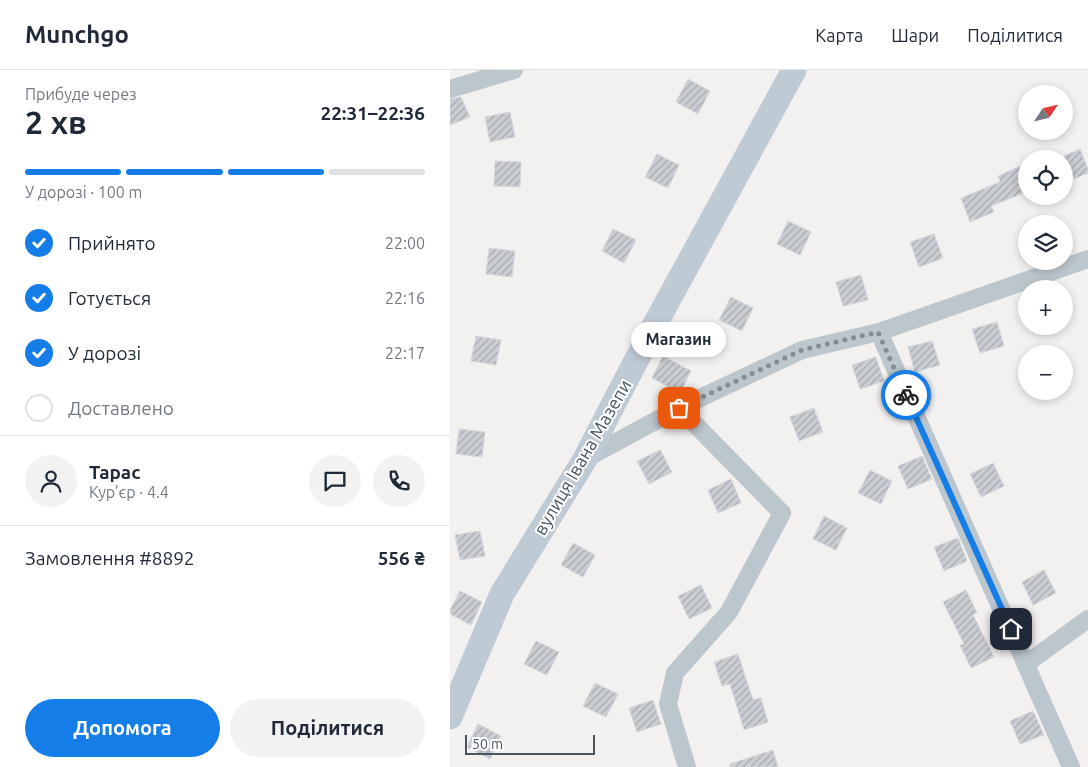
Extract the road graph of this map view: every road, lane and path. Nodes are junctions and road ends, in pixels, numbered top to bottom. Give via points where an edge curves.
1 (514, 70) edge
2 (794, 70) edge
3 (450, 89) edge
4 (1088, 259) edge
5 (878, 332) junction
6 (679, 408) junction
7 (585, 459) junction
8 (1088, 619) edge
9 (1026, 664) junction
10 (450, 717) edge
11 (687, 767) edge
12 (1071, 767) edge

1 - 3 street
2 - 7 street, вулиця Івана Мазепи
4 - 5 street
5 - 6 street via 802,350
5 - 9 street
6 - 7 street
6 - 11 street via 782,513 729,612 675,673 668,704
7 - 10 street, вулиця Івана Мазепи via 502,594
8 - 9 street
9 - 12 street

